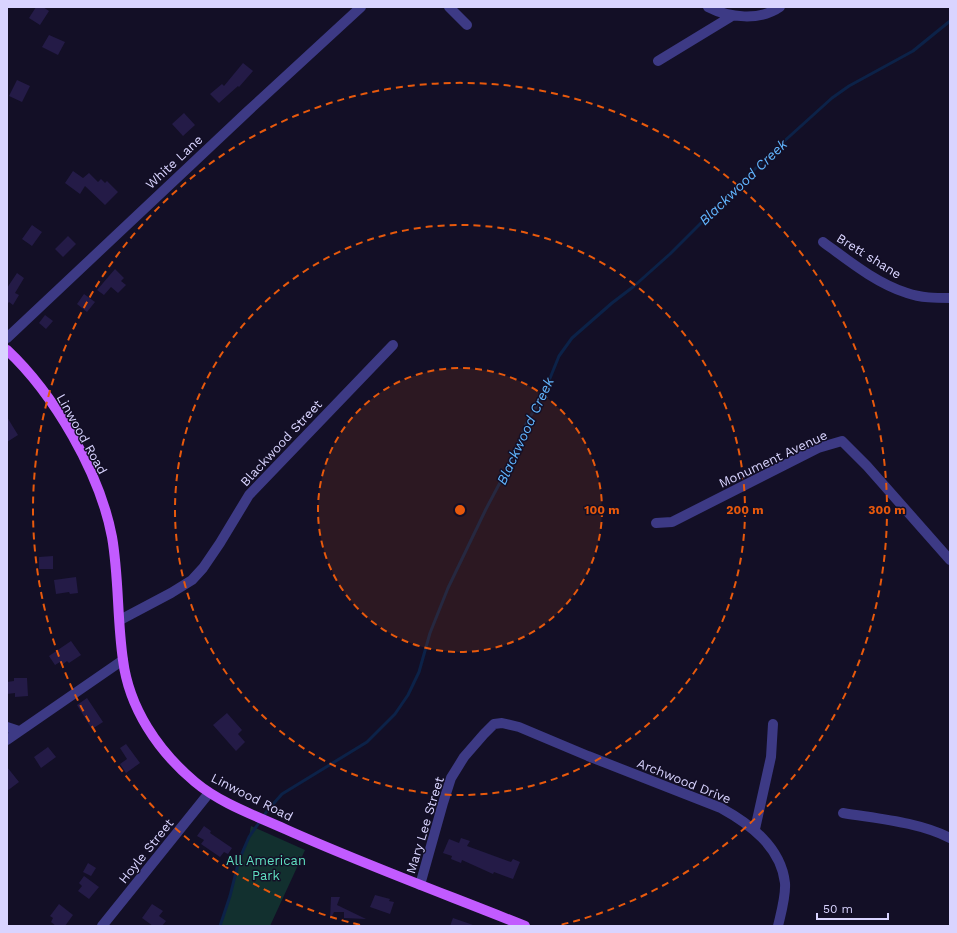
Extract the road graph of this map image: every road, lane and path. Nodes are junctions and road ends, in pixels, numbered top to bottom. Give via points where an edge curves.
1 (361, 7) edge
2 (449, 7) edge
3 (708, 7) edge
4 (780, 7) edge
5 (732, 16) junction
6 (467, 25) dead end
7 (658, 62) dead end
8 (823, 242) dead end
9 (950, 298) edge
10 (7, 338) edge
11 (393, 345) dead end
12 (7, 350) edge
13 (656, 523) dead end
14 (950, 560) edge
15 (120, 620) junction
16 (123, 660) junction
17 (502, 723) joint
18 (773, 724) dead end
19 (7, 727) edge
20 (19, 731) junction
21 (7, 740) edge
22 (210, 793) junction
23 (843, 813) dead end
24 (755, 830) junction
25 (950, 838) edge
26 (420, 885) junction
27 (102, 926) edge
28 (525, 926) edge
29 (778, 926) edge

1 - 10 street, White Lane
2 - 6 street
3 - 5 street
4 - 5 street via 771,13
5 - 7 street
8 - 9 street, Brett shane via 874,278 896,289 926,297
11 - 15 street, Blackwood Street via 249,495 220,543 192,580
12 - 15 main road, Linwood Road via 50,402 89,467 104,506 112,537
13 - 14 street, Monument Avenue via 672,522 818,448 842,441
15 - 16 main road, Linwood Road
16 - 20 street
16 - 22 main road, Linwood Road via 136,704 153,737 177,765
17 - 24 street, Archwood Drive via 519,727 721,808
17 - 26 street, Mary Lee Street via 494,724 484,734 451,778
18 - 24 street via 771,757
19 - 20 street
20 - 21 street
22 - 26 main road, Linwood Road via 309,841
22 - 27 street, Hoyle Street
23 - 25 street via 924,828
24 - 29 street, Archwood Drive via 771,849 783,871 785,885
26 - 28 main road, Linwood Road

